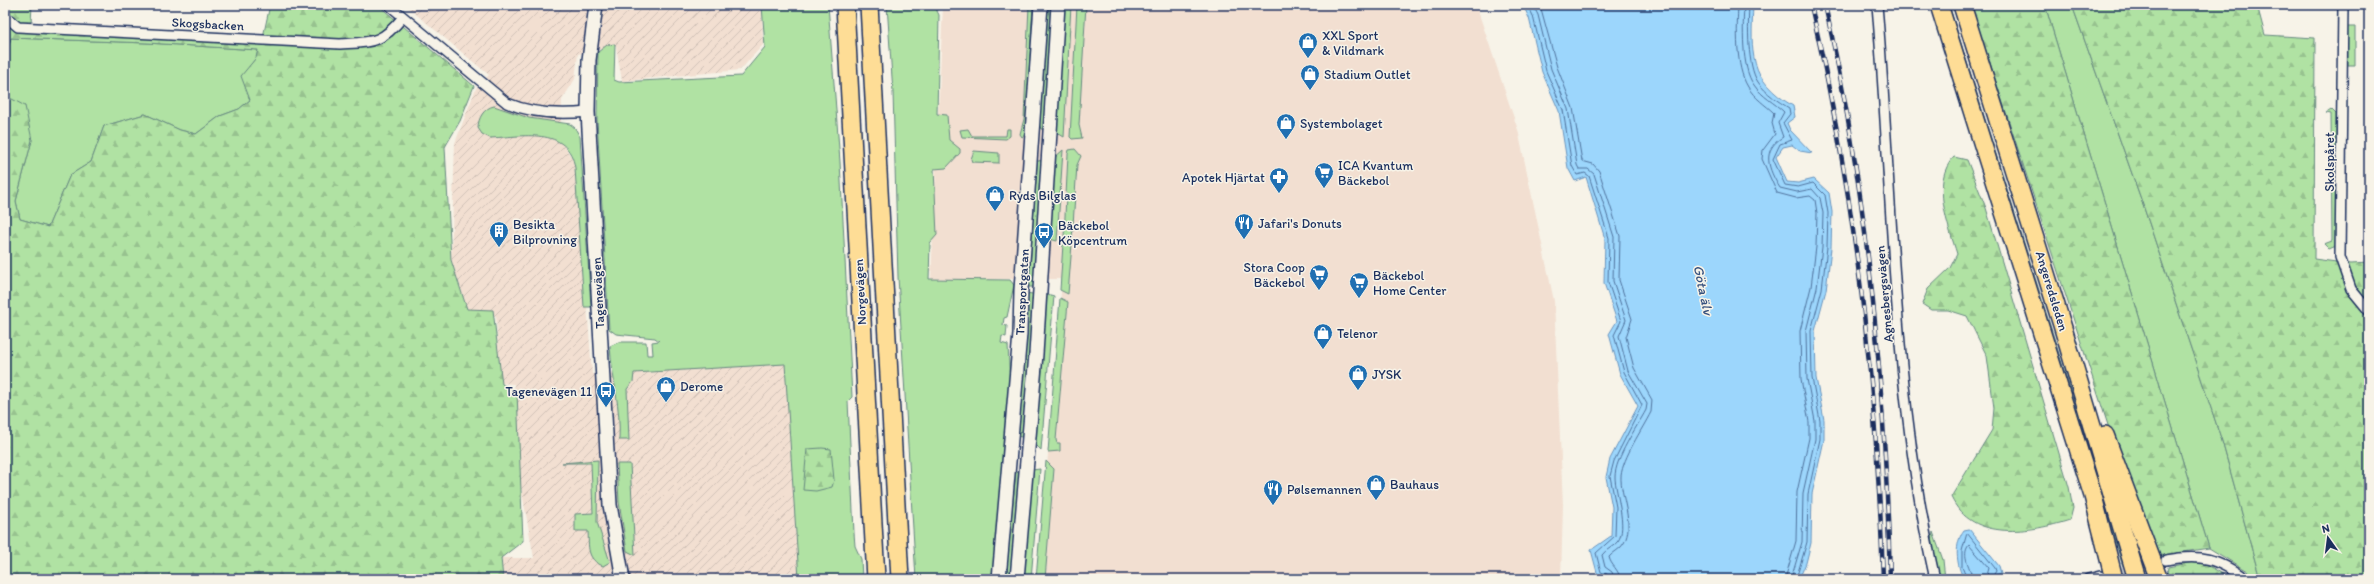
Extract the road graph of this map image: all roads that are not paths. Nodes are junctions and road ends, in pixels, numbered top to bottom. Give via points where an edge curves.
1 (389, 5) edge
2 (596, 5) edge
3 (845, 5) edge
4 (869, 5) edge
5 (1041, 5) edge
6 (1058, 5) edge
7 (1877, 5) edge
8 (1939, 5) edge
9 (1962, 5) edge
10 (2343, 5) edge
11 (5, 16) edge
12 (403, 17) junction
13 (588, 112) junction
14 (2369, 311) edge
15 (2063, 328) junction
16 (2092, 496) junction
17 (2166, 560) tunnel mouth
18 (2107, 578) edge
19 (623, 579) edge
20 (876, 579) edge
21 (900, 579) edge
22 (999, 579) edge
23 (1017, 579) edge
24 (1935, 579) edge
25 (2088, 579) edge
26 (2122, 579) edge
27 (2137, 579) edge
28 (2159, 579) edge
29 (2246, 579) edge

1 - 12 street
2 - 13 street, Tagenevägen via 589,60
3 - 20 highway, Norgevägen
4 - 21 highway, Norgevägen
5 - 22 street, Transportgatan via 1020,334
6 - 23 street, Transportgatan via 1036,354
7 - 24 street, Agnesbergsvägen via 1902,354 1918,490
8 - 16 highway, Angeredsleden
9 - 15 highway, Angeredsleden
10 - 14 street, Skolspåret via 2340,257 2351,289
11 - 12 street, Skogsbacken via 18,27 340,44 373,42 391,32
12 - 13 street via 507,103 538,113
13 - 19 street, Tagenevägen via 610,505
15 - 27 highway, Angeredsleden
15 - 28 highway via 2077,355
16 - 18 highway via 2106,548
16 - 26 highway
17 - 29 street via 2204,557 2230,568
18 - 25 street

